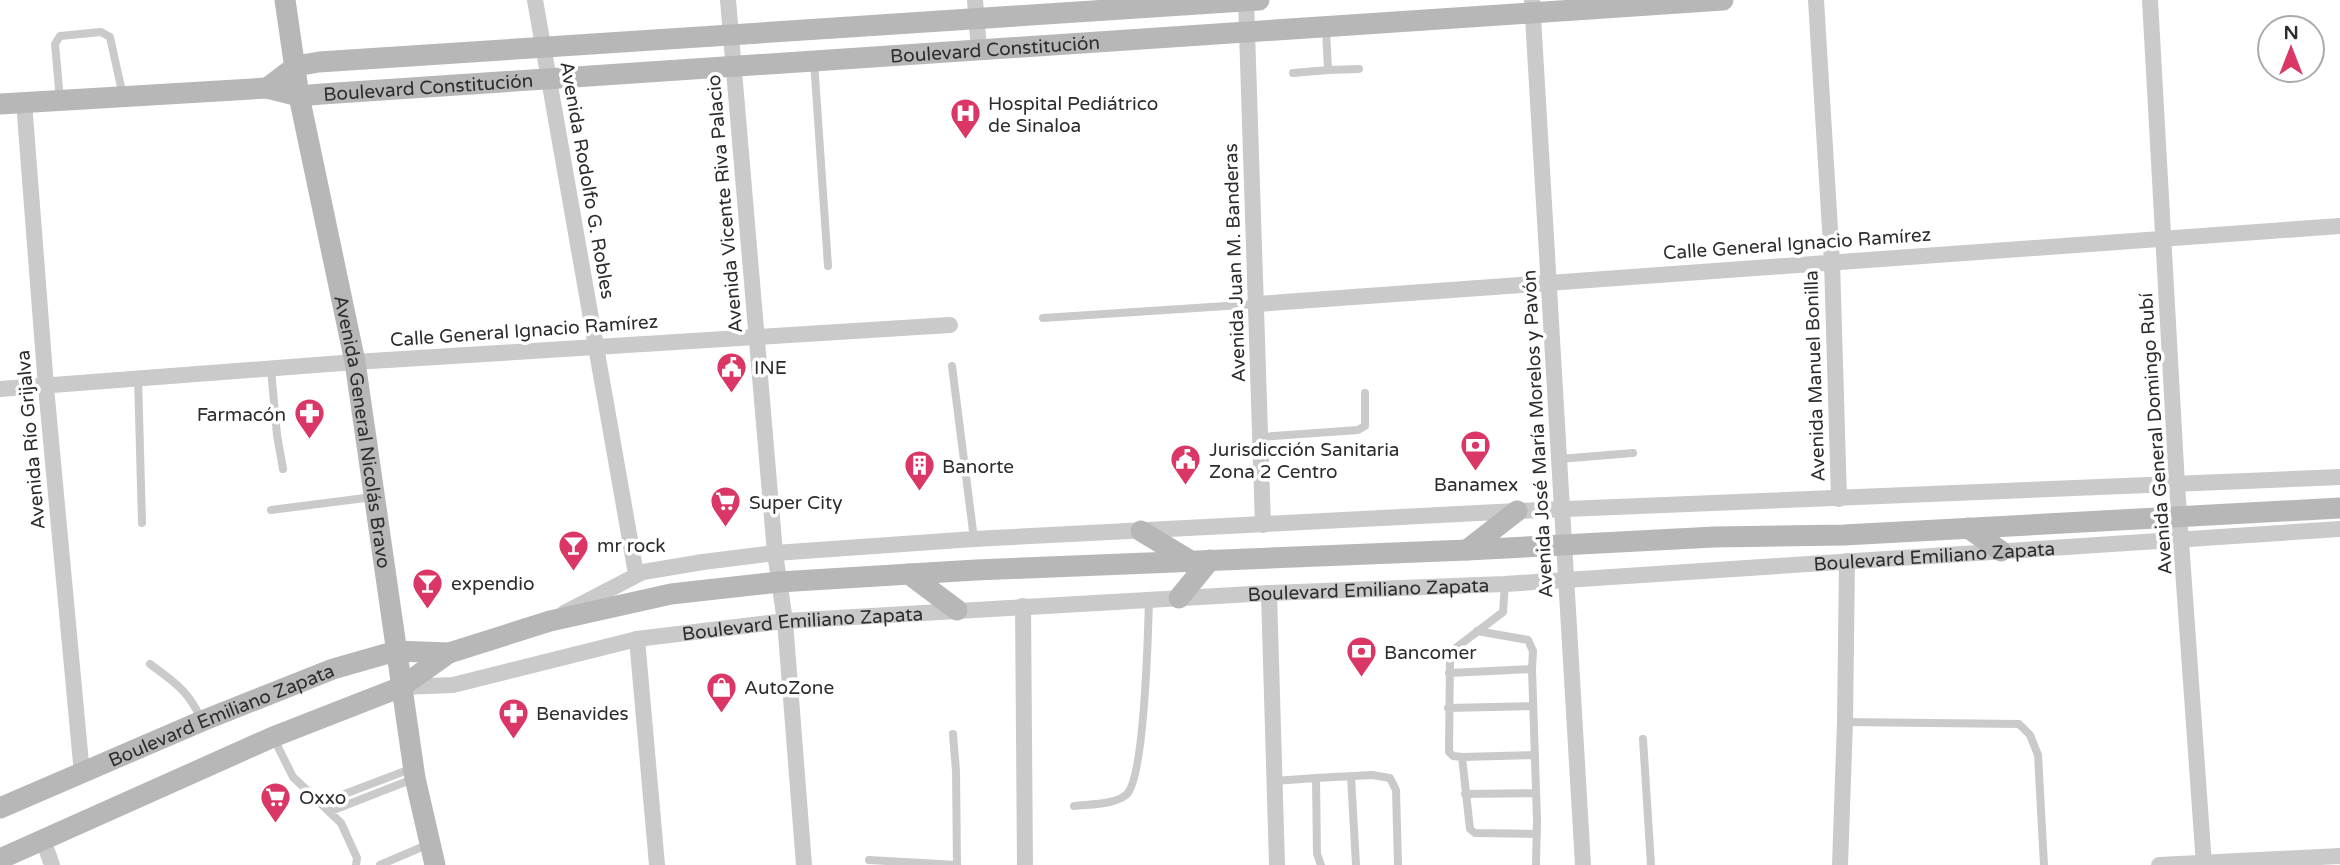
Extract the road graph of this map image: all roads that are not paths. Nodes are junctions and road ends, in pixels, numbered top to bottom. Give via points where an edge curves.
1 (285, 0) edge
2 (535, 0) edge
3 (728, 0) edge
4 (1246, 0) edge
5 (1259, 0) edge
6 (1723, 0) edge
7 (1816, 0) edge
8 (2150, 0) edge
9 (1533, 6) edge
10 (976, 9) edge
11 (1326, 27) junction
12 (1247, 32) junction
13 (731, 35) junction
14 (542, 48) junction
15 (979, 50) junction
16 (814, 61) junction
17 (296, 66) junction
18 (732, 67) junction
19 (1359, 69) dead end
20 (1328, 70) junction
21 (1293, 72) dead end
22 (549, 79) junction
23 (267, 88) junction
24 (123, 96) junction
25 (299, 96) junction
26 (60, 100) junction
27 (24, 102) junction
28 (0, 104) edge
29 (2340, 226) edge
30 (2164, 237) junction
31 (1832, 262) junction
32 (828, 266) dead end
33 (1549, 282) junction
34 (1256, 304) junction
35 (1043, 318) dead end
36 (950, 325) dead end
37 (757, 335) junction
38 (596, 346) junction
39 (355, 362) junction
40 (952, 366) dead end
41 (271, 369) junction
42 (138, 377) junction
43 (46, 387) junction
44 (0, 389) edge
45 (1365, 393) dead end
46 (1260, 437) junction
47 (1633, 453) dead end
48 (1559, 459) junction
49 (283, 470) dead end
50 (2340, 477) edge
51 (2177, 485) junction
52 (375, 496) junction
53 (1839, 499) junction
54 (2334, 508) edge
55 (1562, 509) junction
56 (271, 510) dead end
57 (1517, 511) junction
58 (2181, 517) junction
59 (142, 523) dead end
60 (1263, 524) junction
61 (1968, 528) junction
62 (2335, 529) edge
63 (1141, 531) junction
64 (975, 539) junction
65 (2183, 539) junction
66 (1564, 544) junction
67 (1467, 550) junction
68 (2001, 551) junction
69 (775, 554) junction
70 (1189, 560) junction
71 (1210, 560) junction
72 (1847, 561) junction
73 (636, 574) junction
74 (909, 574) junction
75 (1566, 580) junction
76 (779, 582) junction
77 (1505, 584) junction
78 (1269, 593) junction
79 (1179, 598) junction
80 (1150, 600) junction
81 (1023, 606) junction
82 (957, 610) junction
83 (550, 621) junction
84 (785, 621) junction
85 (1477, 631) junction
86 (637, 639) junction
87 (396, 651) junction
88 (449, 653) junction
89 (150, 664) dead end
90 (1532, 669) junction
91 (1449, 673) junction
92 (401, 687) junction
93 (1532, 706) junction
94 (1448, 708) junction
95 (202, 722) junction
96 (1845, 722) junction
97 (953, 734) dead end
98 (273, 737) junction
99 (1643, 739) dead end
100 (1534, 755) junction
101 (1462, 757) junction
102 (415, 773) junction
103 (82, 774) junction
104 (1351, 776) junction
105 (1316, 778) junction
106 (1274, 781) junction
107 (1535, 793) junction
108 (1465, 794) junction
109 (321, 803) junction
110 (1074, 806) dead end
111 (0, 808) edge
112 (331, 811) junction
113 (1537, 834) junction
114 (43, 840) junction
115 (432, 843) junction
116 (2340, 856) edge
117 (0, 859) edge
118 (869, 860) dead end
119 (957, 864) edge
120 (2204, 864) edge
121 (52, 865) edge
122 (356, 865) edge
123 (380, 865) edge
124 (435, 865) edge
125 (657, 865) edge
126 (804, 865) edge
127 (1025, 865) edge
128 (1277, 865) edge
129 (1321, 865) edge
130 (1356, 865) edge
131 (1398, 865) edge
132 (1536, 865) edge
133 (1583, 865) edge
134 (1651, 865) edge
135 (1840, 865) edge
136 (2043, 865) edge
137 (2159, 865) edge

1 - 17 main road, Avenida General Nicolás Bravo
2 - 14 street, Avenida Rodolfo G. Robles
3 - 13 street, Avenida Vicente Riva Palacio
4 - 5 main road, Boulevard Constitución
4 - 10 main road, Boulevard Constitución
4 - 12 street, Avenida Juan M. Banderas
6 - 9 main road, Boulevard Constitución
7 - 31 street, Avenida Manuel Bonilla
8 - 30 street, Avenida General Domingo Rubí
9 - 11 main road, Boulevard Constitución
9 - 33 street, Avenida José María Morelos y Pavón
10 - 13 main road, Boulevard Constitución
10 - 15 street
11 - 12 main road, Boulevard Constitución
11 - 20 lane
12 - 15 main road, Boulevard Constitución
12 - 34 street, Avenida Juan M. Banderas
13 - 14 main road, Boulevard Constitución
13 - 18 street, Avenida Vicente Riva Palacio
14 - 17 main road, Boulevard Constitución
14 - 22 street, Avenida Rodolfo G. Robles
15 - 16 main road, Boulevard Constitución
16 - 18 main road, Boulevard Constitución
16 - 32 lane
17 - 23 main road, Boulevard Constitución
17 - 25 main road, Avenida General Nicolás Bravo
18 - 22 main road, Boulevard Constitución
18 - 37 street, Avenida Vicente Riva Palacio
19 - 20 lane
20 - 21 lane
22 - 25 main road, Boulevard Constitución
22 - 38 street, Avenida Rodolfo G. Robles
23 - 24 main road, Boulevard Constitución
23 - 25 main road, Boulevard Constitución
24 - 26 main road, Boulevard Constitución
24 - 26 lane via 110,37 101,32 60,36 55,44
25 - 39 main road, Avenida General Nicolás Bravo
26 - 27 main road, Boulevard Constitución
27 - 28 main road, Boulevard Constitución
27 - 43 street, Avenida Río Grijalva
29 - 30 street, Calle General Ignacio Ramírez
30 - 31 street, Calle General Ignacio Ramírez
30 - 51 street, Avenida General Domingo Rubí
31 - 33 street, Calle General Ignacio Ramírez
31 - 53 street, Avenida Manuel Bonilla
33 - 34 street, Calle General Ignacio Ramírez
33 - 48 street, Avenida José María Morelos y Pavón
34 - 35 lane
34 - 46 street, Avenida Juan M. Banderas
36 - 37 street, Calle General Ignacio Ramírez
37 - 38 street, Calle General Ignacio Ramírez
37 - 69 street, Avenida Vicente Riva Palacio
38 - 39 street, Calle General Ignacio Ramírez
38 - 73 street, Avenida Rodolfo G. Robles
39 - 41 street, Calle General Ignacio Ramírez
39 - 52 main road, Avenida General Nicolás Bravo
40 - 64 lane
41 - 42 street, Calle General Ignacio Ramírez
41 - 49 lane
42 - 43 street, Calle General Ignacio Ramírez
42 - 59 lane
43 - 44 street, Calle General Ignacio Ramírez
43 - 103 street, Avenida Río Grijalva
45 - 46 lane via 1365,426 1359,430
46 - 60 street, Avenida Juan M. Banderas
47 - 48 lane
48 - 55 street, Avenida José María Morelos y Pavón
50 - 51 street, Boulevard Emiliano Zapata
51 - 53 street, Boulevard Emiliano Zapata
51 - 58 street, Avenida General Domingo Rubí
52 - 56 lane
52 - 87 main road, Avenida General Nicolás Bravo
53 - 55 street, Boulevard Emiliano Zapata
54 - 58 main road, Boulevard Emiliano Zapata
54 - 62 street
55 - 57 street, Boulevard Emiliano Zapata
55 - 66 street, Avenida José María Morelos y Pavón
57 - 60 street, Boulevard Emiliano Zapata
57 - 67 main road
58 - 61 main road, Boulevard Emiliano Zapata
58 - 65 street, Avenida General Domingo Rubí
60 - 63 street, Boulevard Emiliano Zapata
61 - 66 main road, Boulevard Emiliano Zapata
61 - 68 main road
62 - 65 street, Boulevard Emiliano Zapata
63 - 64 street, Boulevard Emiliano Zapata
63 - 70 main road
64 - 69 street, Boulevard Emiliano Zapata
65 - 68 street, Boulevard Emiliano Zapata
65 - 120 street, Avenida General Domingo Rubí
66 - 67 main road, Boulevard Emiliano Zapata
66 - 75 street, Avenida José María Morelos y Pavón
67 - 71 main road, Boulevard Emiliano Zapata
68 - 72 street, Boulevard Emiliano Zapata
69 - 73 street, Boulevard Emiliano Zapata
69 - 76 street, Avenida Vicente Riva Palacio
70 - 71 main road, Boulevard Emiliano Zapata
70 - 74 main road, Boulevard Emiliano Zapata
71 - 79 main road
72 - 75 street, Boulevard Emiliano Zapata
72 - 96 street
73 - 83 street, Boulevard Emiliano Zapata
74 - 76 main road, Boulevard Emiliano Zapata
74 - 82 main road
75 - 77 street, Boulevard Emiliano Zapata
75 - 133 street, Avenida José María Morelos y Pavón
76 - 83 main road, Boulevard Emiliano Zapata via 658,597
76 - 84 street, Avenida Vicente Riva Palacio
77 - 78 street, Boulevard Emiliano Zapata
77 - 85 lane via 1503,612
78 - 79 street, Boulevard Emiliano Zapata
78 - 106 street
79 - 80 street, Boulevard Emiliano Zapata
80 - 81 street, Boulevard Emiliano Zapata
80 - 110 lane via 1138,766 1132,787 1117,800
81 - 82 street, Boulevard Emiliano Zapata
81 - 127 street
82 - 84 street, Boulevard Emiliano Zapata
83 - 88 main road, Boulevard Emiliano Zapata
84 - 86 street, Boulevard Emiliano Zapata
84 - 126 street, Avenida Vicente Riva Palacio
85 - 90 lane via 1528,640
85 - 91 lane via 1452,653
86 - 92 street, Boulevard Emiliano Zapata via 453,685
86 - 125 street
87 - 88 main road, Boulevard Emiliano Zapata
87 - 92 main road, Avenida General Nicolás Bravo
87 - 95 main road, Boulevard Emiliano Zapata via 333,669
88 - 92 main road, Boulevard Emiliano Zapata
89 - 95 lane via 186,692
90 - 91 lane
90 - 93 lane
91 - 94 lane
92 - 98 main road, Boulevard Emiliano Zapata
92 - 102 main road, Avenida General Nicolás Bravo
93 - 94 lane
93 - 100 lane
94 - 101 lane via 1449,752
95 - 103 main road, Boulevard Emiliano Zapata
96 - 135 street
96 - 136 lane via 2019,724 2030,735 2038,755
97 - 119 lane
98 - 109 lane via 289,771
98 - 114 main road, Boulevard Emiliano Zapata
99 - 134 lane
100 - 101 lane
100 - 107 lane
101 - 108 lane
102 - 109 lane
102 - 112 lane
102 - 115 main road, Avenida General Nicolás Bravo
103 - 111 main road, Boulevard Emiliano Zapata
104 - 105 lane
104 - 130 lane
104 - 131 lane via 1387,776 1394,783
105 - 106 lane
105 - 129 lane
106 - 128 street
107 - 108 lane
107 - 113 lane
108 - 113 lane via 1468,824 1475,833
109 - 112 lane
112 - 122 lane via 341,823
113 - 132 lane
114 - 117 main road, Boulevard Emiliano Zapata
114 - 121 street
115 - 123 lane
115 - 124 main road, Avenida General Nicolás Bravo
116 - 120 street
118 - 119 lane
120 - 137 street

